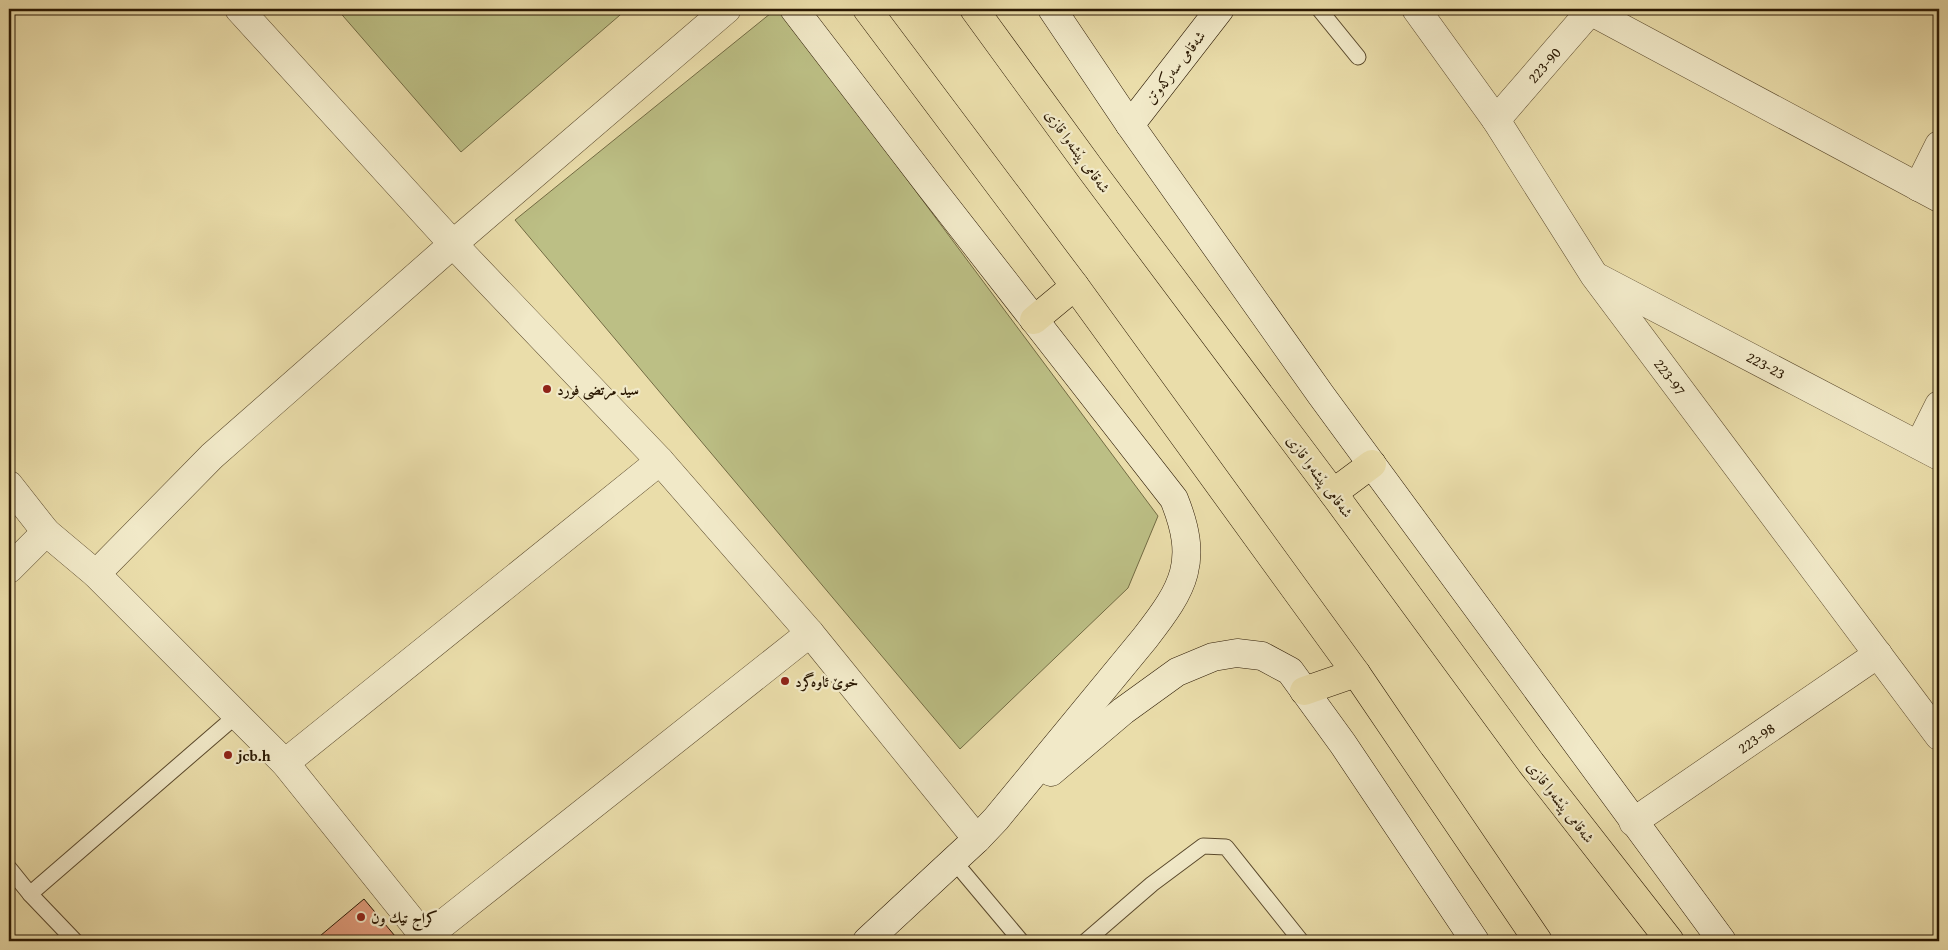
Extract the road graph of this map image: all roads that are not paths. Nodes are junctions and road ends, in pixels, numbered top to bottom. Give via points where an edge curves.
1 (239, 9) edge
2 (727, 9) edge
3 (794, 9) edge
4 (867, 9) edge
5 (974, 9) edge
6 (1052, 9) edge
7 (1220, 9) edge
8 (1319, 9) edge
9 (1416, 9) edge
10 (1591, 10) edge
11 (1358, 57) dead end
12 (1496, 120) junction
13 (1130, 125) junction
14 (1939, 145) edge
15 (1929, 192) edge
16 (453, 244) junction
17 (1594, 275) junction
18 (1075, 286) junction
19 (1034, 320) junction
20 (1939, 405) edge
21 (1929, 450) edge
22 (660, 462) junction
23 (1372, 464) junction
24 (9, 485) edge
25 (1333, 493) junction
26 (46, 532) junction
27 (9, 569) edge
28 (96, 574) junction
29 (810, 633) junction
30 (1878, 654) junction
31 (1356, 673) junction
32 (1304, 691) junction
33 (237, 715) junction
34 (1939, 736) edge
35 (285, 763) junction
36 (996, 818) junction
37 (1633, 822) junction
38 (977, 840) junction
39 (953, 860) junction
40 (9, 868) edge
41 (30, 894) junction
42 (1644, 908) junction
43 (1536, 938) edge
44 (426, 940) edge
45 (75, 941) edge
46 (868, 941) edge
47 (1022, 941) edge
48 (1086, 941) edge
49 (1301, 941) edge
50 (1475, 941) edge
51 (1664, 941) edge
52 (1670, 941) edge
53 (1722, 941) edge

1 - 16 street
2 - 16 street
3 - 19 street
4 - 18 highway
5 - 25 highway, شەقامی پێشەوا قازی
6 - 13 street
7 - 13 street, شەقامی سەرکەوتن
8 - 11 lane
9 - 12 street, 223-97
10 - 12 street, 223-90
10 - 15 street
12 - 17 street, 223-97
13 - 23 street
14 - 15 street
16 - 22 street
16 - 28 street via 212,456
17 - 21 street, 223-23
17 - 30 street, 223-97
18 - 19 highway
18 - 31 highway
19 - 36 street via 1174,498 1183,522 1187,564 1168,609
20 - 21 street
22 - 29 street
22 - 35 street
23 - 25 highway
23 - 37 street
24 - 26 street
25 - 42 highway, شەقامی پێشەوا قازی via 1531,763
26 - 27 street
26 - 28 street
28 - 33 street
29 - 38 street
29 - 44 street
30 - 34 street, 223-97
30 - 37 street, 223-98
31 - 32 highway
31 - 43 highway
32 - 36 street via 1290,671 1262,656 1237,653 1213,657 1191,666 1177,672 1123,711
32 - 50 street
33 - 35 street
33 - 41 lane
35 - 44 street
36 - 38 street
37 - 53 street
38 - 39 street
39 - 46 street
39 - 47 lane
40 - 41 lane
41 - 45 lane
42 - 51 highway
42 - 52 highway, شەقامی پێشەوا قازی
48 - 49 lane via 1202,846 1226,848

